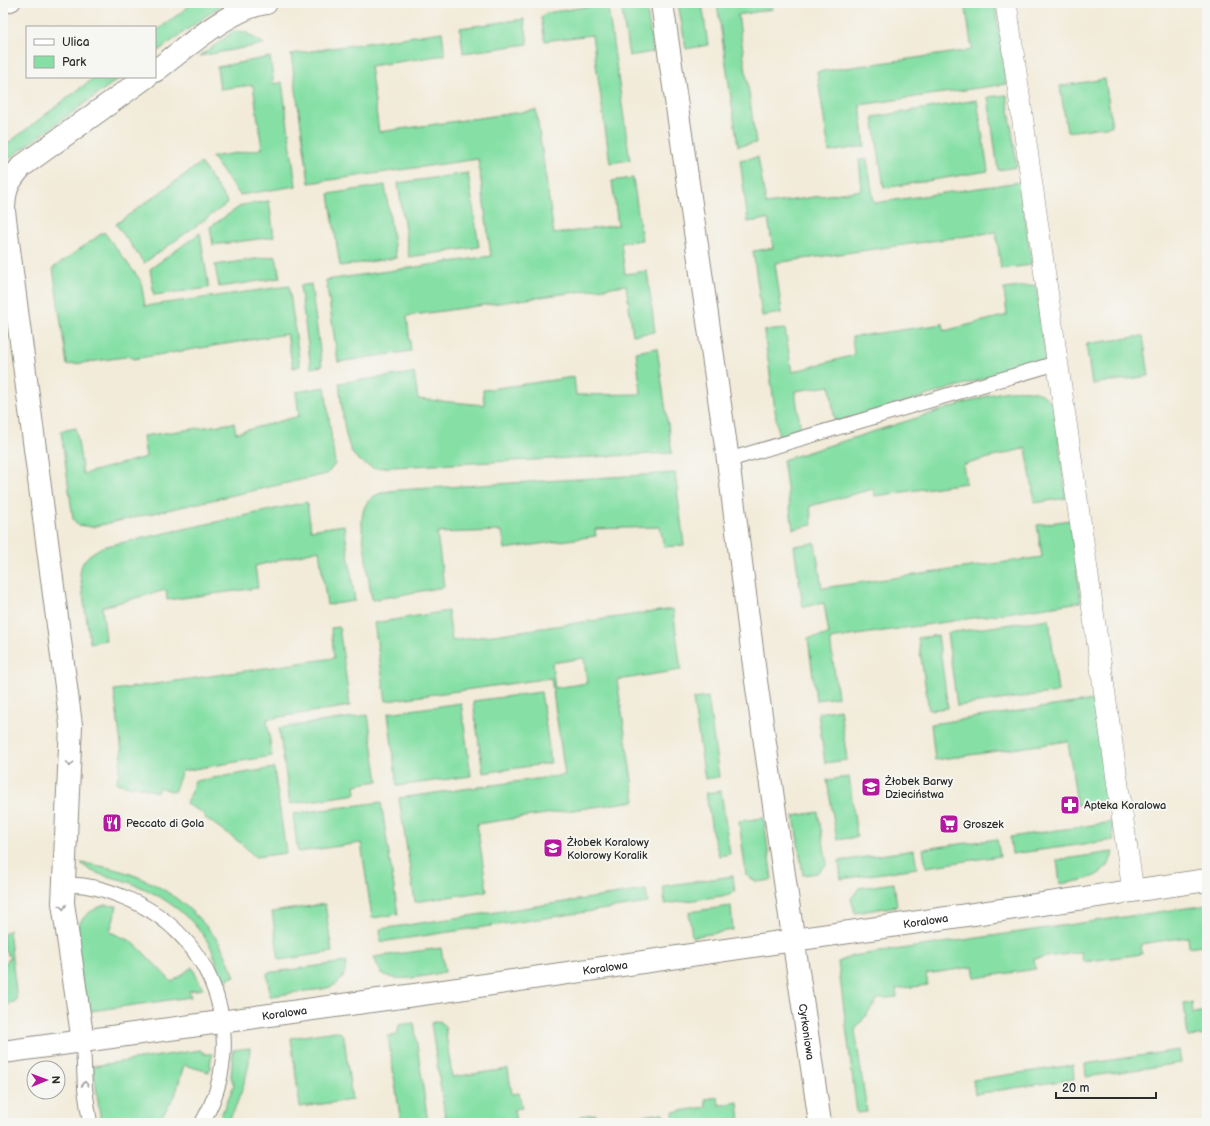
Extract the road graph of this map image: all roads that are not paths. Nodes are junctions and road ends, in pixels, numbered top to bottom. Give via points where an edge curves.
1 (13, 3) edge
2 (266, 3) edge
3 (662, 3) edge
4 (1006, 3) edge
5 (3, 7) edge
6 (156, 70) edge
7 (145, 78) edge
8 (4, 199) edge
9 (1058, 363) junction
10 (728, 460) junction
11 (1207, 880) edge
12 (63, 885) junction
13 (1133, 891) junction
14 (795, 940) junction
15 (222, 1023) junction
16 (83, 1042) junction
17 (3, 1052) edge
18 (90, 1123) edge
19 (202, 1123) edge
20 (820, 1123) edge

1 - 5 lane
2 - 6 street via 256,4 233,15
3 - 10 street, Cyrkoniowa
4 - 9 street
7 - 8 street via 22,166 7,185
8 -> 12 street via 71,725
9 - 10 lane
9 - 13 street
10 - 14 street, Cyrkoniowa via 756,680
11 - 13 street, Koralowa
12 - 15 lane via 78,884 112,891 141,904 173,927 201,960 212,981
12 -> 16 street via 63,903
13 - 14 street, Koralowa
14 - 15 street, Koralowa
14 - 20 street, Cyrkoniowa
15 - 16 street, Koralowa
15 - 19 lane via 222,1075 211,1108
16 - 17 street, Koralowa
18 -> 16 lane via 85,1089

